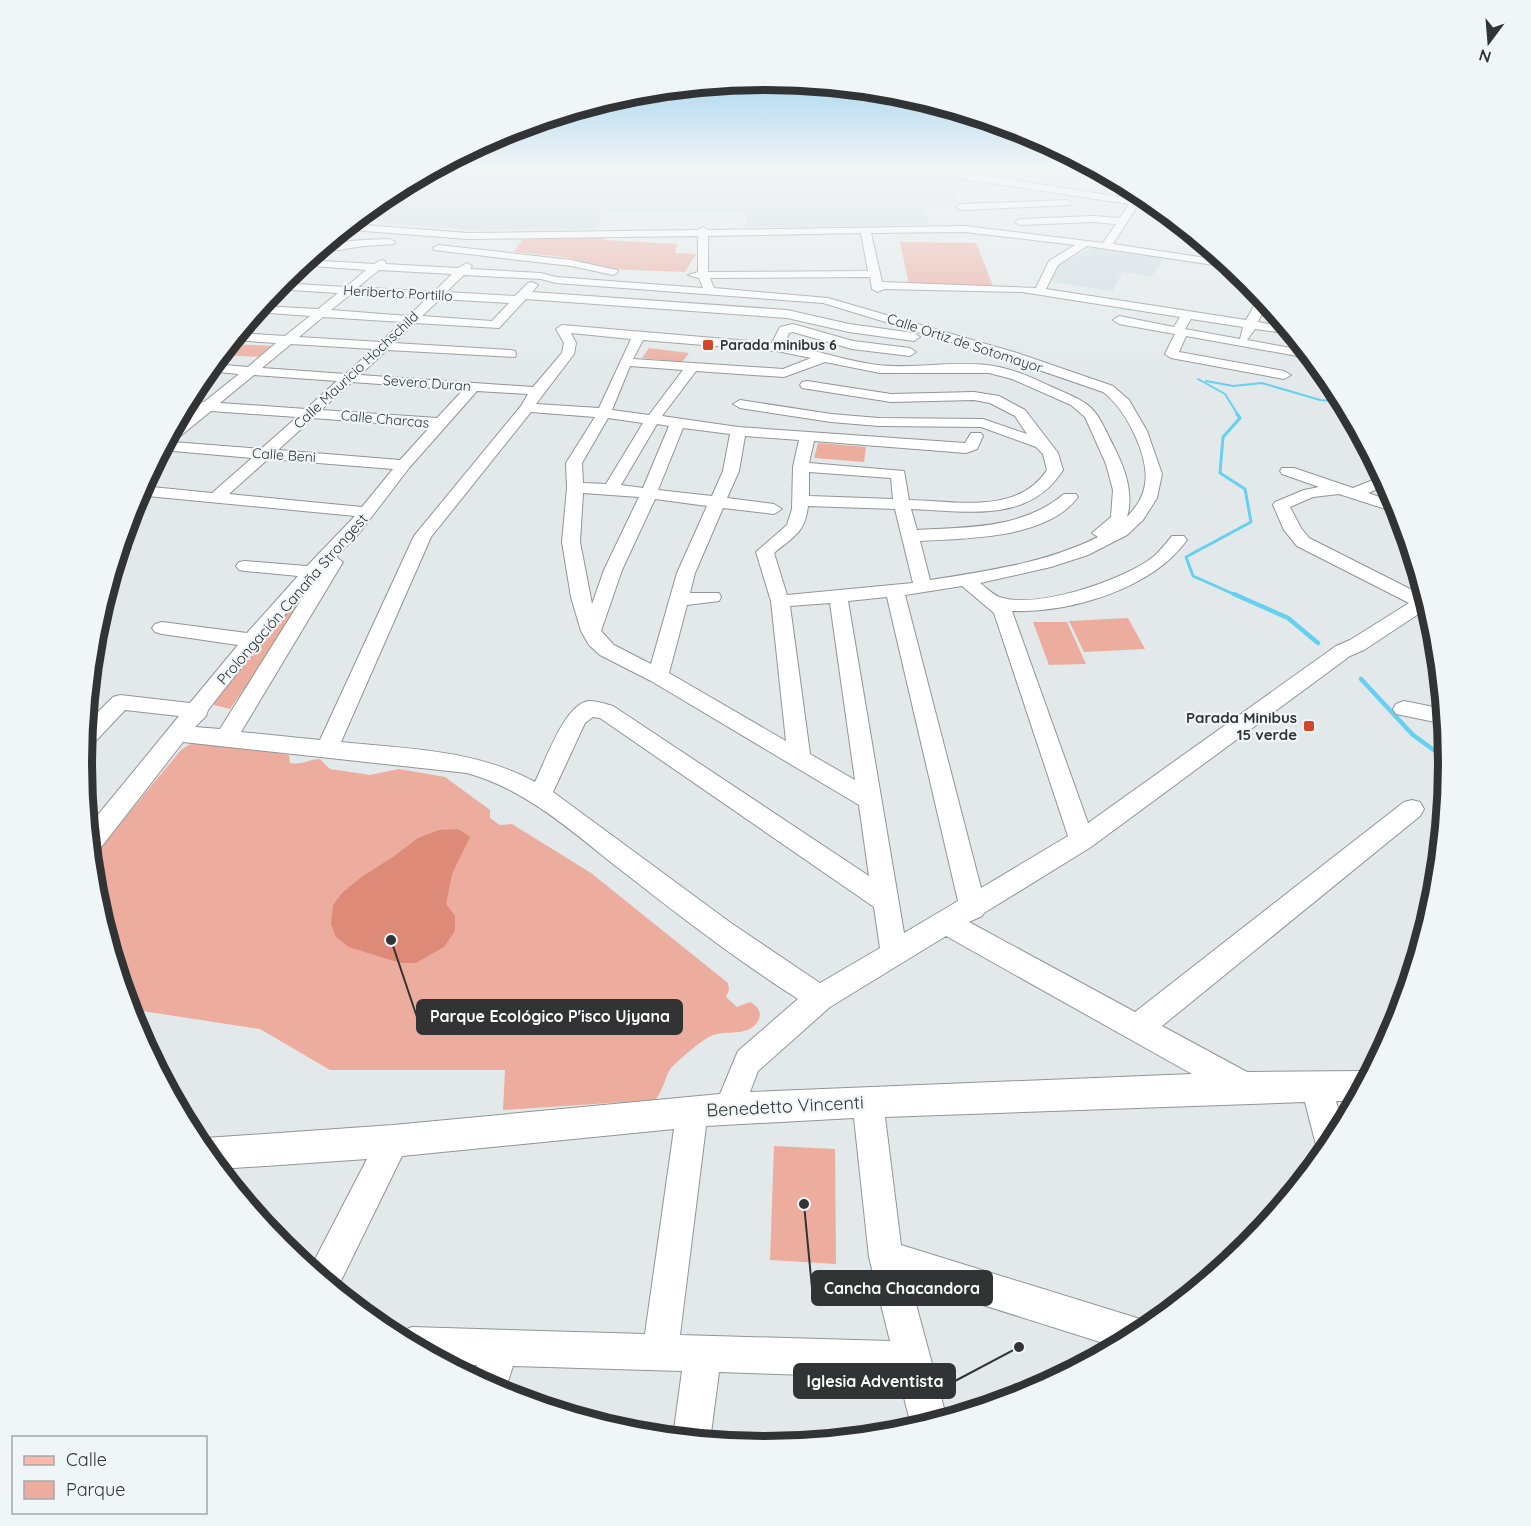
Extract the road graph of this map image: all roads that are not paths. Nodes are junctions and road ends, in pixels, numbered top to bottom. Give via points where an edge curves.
1 (363, 239) edge
2 (411, 239) edge
3 (488, 239) edge
4 (703, 239) edge
5 (867, 239) edge
6 (1063, 239) edge
7 (1110, 239) edge
8 (1087, 242) junction
9 (339, 243) edge
10 (402, 245) junction
11 (1107, 245) junction
12 (430, 247) dead end
13 (332, 249) edge
14 (478, 253) junction
15 (1207, 255) edge
16 (1181, 256) junction
17 (552, 261) junction
18 (1214, 262) edge
19 (316, 263) edge
20 (377, 267) junction
21 (462, 271) junction
22 (624, 273) dead end
23 (680, 275) dead end
24 (541, 276) junction
25 (703, 276) junction
26 (717, 276) junction
27 (874, 280) junction
28 (834, 286) dead end
29 (290, 287) edge
30 (1041, 289) junction
31 (349, 290) junction
32 (710, 290) junction
33 (437, 295) junction
34 (520, 297) junction
35 (1259, 306) edge
36 (697, 307) junction
37 (850, 308) junction
38 (269, 310) edge
39 (1189, 311) junction
40 (322, 314) junction
41 (1108, 318) dead end
42 (411, 320) junction
43 (1252, 320) junction
44 (1272, 320) edge
45 (1278, 327) edge
46 (1179, 331) junction
47 (639, 336) junction
48 (915, 337) junction
49 (245, 338) edge
50 (291, 340) junction
51 (967, 343) junction
52 (1242, 343) junction
53 (383, 347) junction
54 (777, 347) junction
55 (910, 352) junction
56 (510, 354) dead end
57 (1299, 354) edge
58 (824, 358) junction
59 (625, 362) junction
60 (692, 367) junction
61 (221, 369) edge
62 (251, 370) junction
63 (904, 370) junction
64 (1284, 375) dead end
65 (348, 377) junction
66 (828, 377) dead end
67 (807, 385) dead end
68 (474, 386) junction
69 (1018, 386) dead end
70 (537, 390) junction
71 (894, 393) junction
72 (740, 404) dead end
73 (195, 406) edge
74 (207, 407) junction
75 (527, 408) junction
76 (311, 413) junction
77 (603, 413) junction
78 (652, 420) junction
79 (879, 422) junction
80 (440, 423) junction
81 (678, 423) junction
82 (182, 427) edge
83 (738, 431) junction
84 (808, 435) junction
85 (976, 436) dead end
86 (868, 439) junction
87 (1041, 444) junction
88 (172, 447) edge
89 (265, 454) junction
90 (404, 465) junction
91 (801, 467) junction
92 (1288, 471) dead end
93 (1377, 482) edge
94 (575, 488) junction
95 (611, 489) junction
96 (1347, 491) junction
97 (150, 492) edge
98 (647, 494) junction
99 (1070, 497) dead end
100 (216, 498) junction
101 (800, 501) junction
102 (717, 502) junction
103 (902, 505) junction
104 (1387, 505) edge
105 (774, 509) dead end
106 (367, 512) junction
107 (910, 536) junction
108 (1178, 540) dead end
109 (1060, 559) junction
110 (245, 566) dead end
111 (320, 573) junction
112 (966, 581) junction
113 (923, 588) junction
114 (896, 592) junction
115 (712, 597) dead end
116 (838, 597) junction
117 (679, 600) junction
118 (1419, 600) edge
119 (780, 601) junction
120 (997, 604) junction
121 (1421, 609) edge
122 (162, 628) dead end
123 (591, 631) junction
124 (252, 640) junction
125 (658, 676) junction
126 (1404, 709) dead end
127 (1437, 716) edge
128 (188, 722) junction
129 (94, 729) edge
130 (229, 733) junction
131 (329, 743) junction
132 (799, 758) junction
133 (543, 788) junction
134 (868, 799) junction
135 (1412, 809) dead end
136 (97, 835) edge
137 (1082, 840) junction
138 (884, 900) junction
139 (973, 908) junction
140 (946, 922) junction
141 (894, 954) junction
142 (820, 998) junction
143 (1138, 1027) junction
144 (1355, 1086) edge
145 (1245, 1087) junction
146 (1317, 1088) junction
147 (868, 1102) junction
148 (731, 1108) junction
149 (692, 1112) junction
150 (1328, 1131) edge
151 (393, 1141) junction
152 (218, 1153) edge
153 (886, 1257) junction
154 (327, 1273) edge
155 (1124, 1332) edge
156 (428, 1346) edge
157 (500, 1348) junction
158 (660, 1353) junction
159 (703, 1354) junction
160 (912, 1360) junction
161 (492, 1378) edge
162 (927, 1416) edge
163 (693, 1432) edge

1 - 9 street
2 - 10 street
3 - 14 street, Calle Mauricio Hochschild
4 - 25 street
5 - 27 street
6 - 8 street
7 - 11 street
8 - 11 street
8 - 30 street via 1057,259
10 - 13 street via 363,243
10 - 20 street
11 - 16 street
12 - 14 street
14 - 17 street
14 - 21 street, Calle Mauricio Hochschild
15 - 16 street
16 - 18 street
17 - 22 street
17 - 24 street
19 - 20 street, Calle Ortiz de Sotomayor
20 - 21 street, Calle Ortiz de Sotomayor
20 - 31 street
21 - 24 street, Calle Ortiz de Sotomayor
21 - 33 street, Calle Mauricio Hochschild
23 - 25 street
24 - 32 street, Calle Ortiz de Sotomayor
24 - 34 street
25 - 26 street
25 - 32 street
26 - 27 street
26 - 28 street
27 - 30 street
27 - 37 street via 882,299 869,306
29 - 31 street, Heriberto Portillo
30 - 39 street
31 - 33 street, Heriberto Portillo
31 - 40 street
32 - 36 street
32 - 37 street, Calle Ortiz de Sotomayor
33 - 34 street, Heriberto Portillo
33 - 42 street, Calle Mauricio Hochschild
34 - 36 street, Heriberto Portillo
34 - 42 street via 495,325
35 - 43 street
36 - 48 street, Heriberto Portillo via 798,315
37 - 51 street, Calle Ortiz de Sotomayor via 887,314
38 - 40 street
39 - 43 street
39 - 46 street
40 - 42 street
40 - 50 street
41 - 46 street
42 - 53 street, Calle Mauricio Hochschild
43 - 44 street
43 - 45 street
43 - 52 street
46 - 52 street
46 - 64 street via 1171,354
47 - 54 street
47 - 59 street
47 - 70 street via 562,329 571,348
48 - 51 street, Heriberto Portillo
48 - 55 street
49 - 50 street
50 - 53 street
50 - 62 street
51 - 109 street, Calle Ortiz de Sotomayor via 1107,389 1130,412 1154,469 1149,499 1133,522 1119,533
52 - 57 street
53 - 56 street
53 - 65 street, Calle Mauricio Hochschild
54 - 55 street via 784,330 793,328 852,345
54 - 58 street
55 - 63 street
58 - 60 street via 783,373
58 - 63 street via 862,367
59 - 60 street
59 - 77 street
60 - 78 street
61 - 62 street, Severo Duran
62 - 65 street, Severo Duran
62 - 74 street
63 - 71 street
63 - 109 street via 953,367 1003,372 1087,408 1120,483 1120,514 1115,523 1071,547
65 - 68 street, Severo Duran
65 - 76 street, Calle Mauricio Hochschild
66 - 71 street
67 - 71 street
68 - 70 street, Severo Duran
68 - 80 street, Prolongación Canaña Strongest
69 - 71 street via 980,381
70 - 75 street
71 - 79 street
71 - 87 street via 994,399 1020,413
72 - 79 street
73 - 74 street, Calle Charcas
74 - 76 street, Calle Charcas
74 - 82 street
75 - 77 street
75 - 131 street via 423,537
76 - 80 street, Calle Charcas
76 - 89 street, Calle Mauricio Hochschild
77 - 78 street
77 - 94 street via 574,463
78 - 81 street
78 - 95 street
79 - 86 street
79 - 87 street via 983,423
80 - 90 street, Prolongación Canaña Strongest
81 - 83 street
81 - 98 street
83 - 84 street
83 - 102 street via 731,471
84 - 86 street
84 - 91 street
85 - 86 street via 972,446 966,447
87 - 103 street via 1050,453 1055,470 1041,489 1013,504
88 - 89 street, Calle Beni
89 - 90 street, Calle Beni
89 - 100 street, Calle Mauricio Hochschild
90 - 106 street, Prolongación Canaña Strongest
91 - 101 street
91 - 103 street via 898,474
92 - 96 street
93 - 96 street
94 - 95 street
94 - 123 street via 570,542
95 - 98 street
96 - 104 street
96 - 118 street via 1310,493 1281,505 1303,542
97 - 100 street
98 - 102 street
98 - 123 street
99 - 107 street via 1049,513 1019,525
100 - 106 street
101 - 103 street
101 - 119 street via 790,533 765,552
102 - 105 street
102 - 117 street via 686,573
103 - 107 street
106 - 111 street, Prolongación Canaña Strongest
107 - 113 street
108 - 120 street via 1161,560 1112,586 1034,606
109 - 112 street, Calle Ortiz de Sotomayor
110 - 111 street
111 - 124 street, Prolongación Canaña Strongest
111 - 130 street
112 - 113 street, Calle Ortiz de Sotomayor
112 - 120 street
113 - 114 street, Calle Ortiz de Sotomayor
114 - 116 street, Calle Ortiz de Sotomayor
114 - 139 street
115 - 117 street
116 - 119 street, Calle Ortiz de Sotomayor
116 - 134 street
117 - 125 street
119 - 132 street
120 - 137 street
121 - 137 street via 1343,651
122 - 124 street
123 - 125 street via 607,650
124 - 128 street, Prolongación Canaña Strongest
125 - 132 street
126 - 127 street
128 - 129 street via 120,702
128 - 130 street
128 - 136 street, Prolongación Canaña Strongest
130 - 131 street
131 - 133 street via 467,764
132 - 134 street
133 - 138 street via 577,718 589,709 605,711
133 - 142 street via 764,964
134 - 138 street
135 - 143 street
137 - 139 street
138 - 141 street
139 - 140 street
140 - 141 street
140 - 143 street
141 - 142 street
142 - 148 street via 748,1061
143 - 145 street
144 - 146 street, Benedetto Vincenti
145 - 146 street, Benedetto Vincenti
145 - 147 street, Benedetto Vincenti
146 - 150 street
147 - 148 street, Benedetto Vincenti
147 - 153 street
148 - 149 street, Benedetto Vincenti
149 - 151 street, Benedetto Vincenti
149 - 158 street
151 - 152 street, Benedetto Vincenti
151 - 154 street
153 - 155 street
153 - 160 street
156 - 157 street
157 - 158 street
157 - 161 street
158 - 159 street
159 - 160 street
159 - 163 street
160 - 162 street

